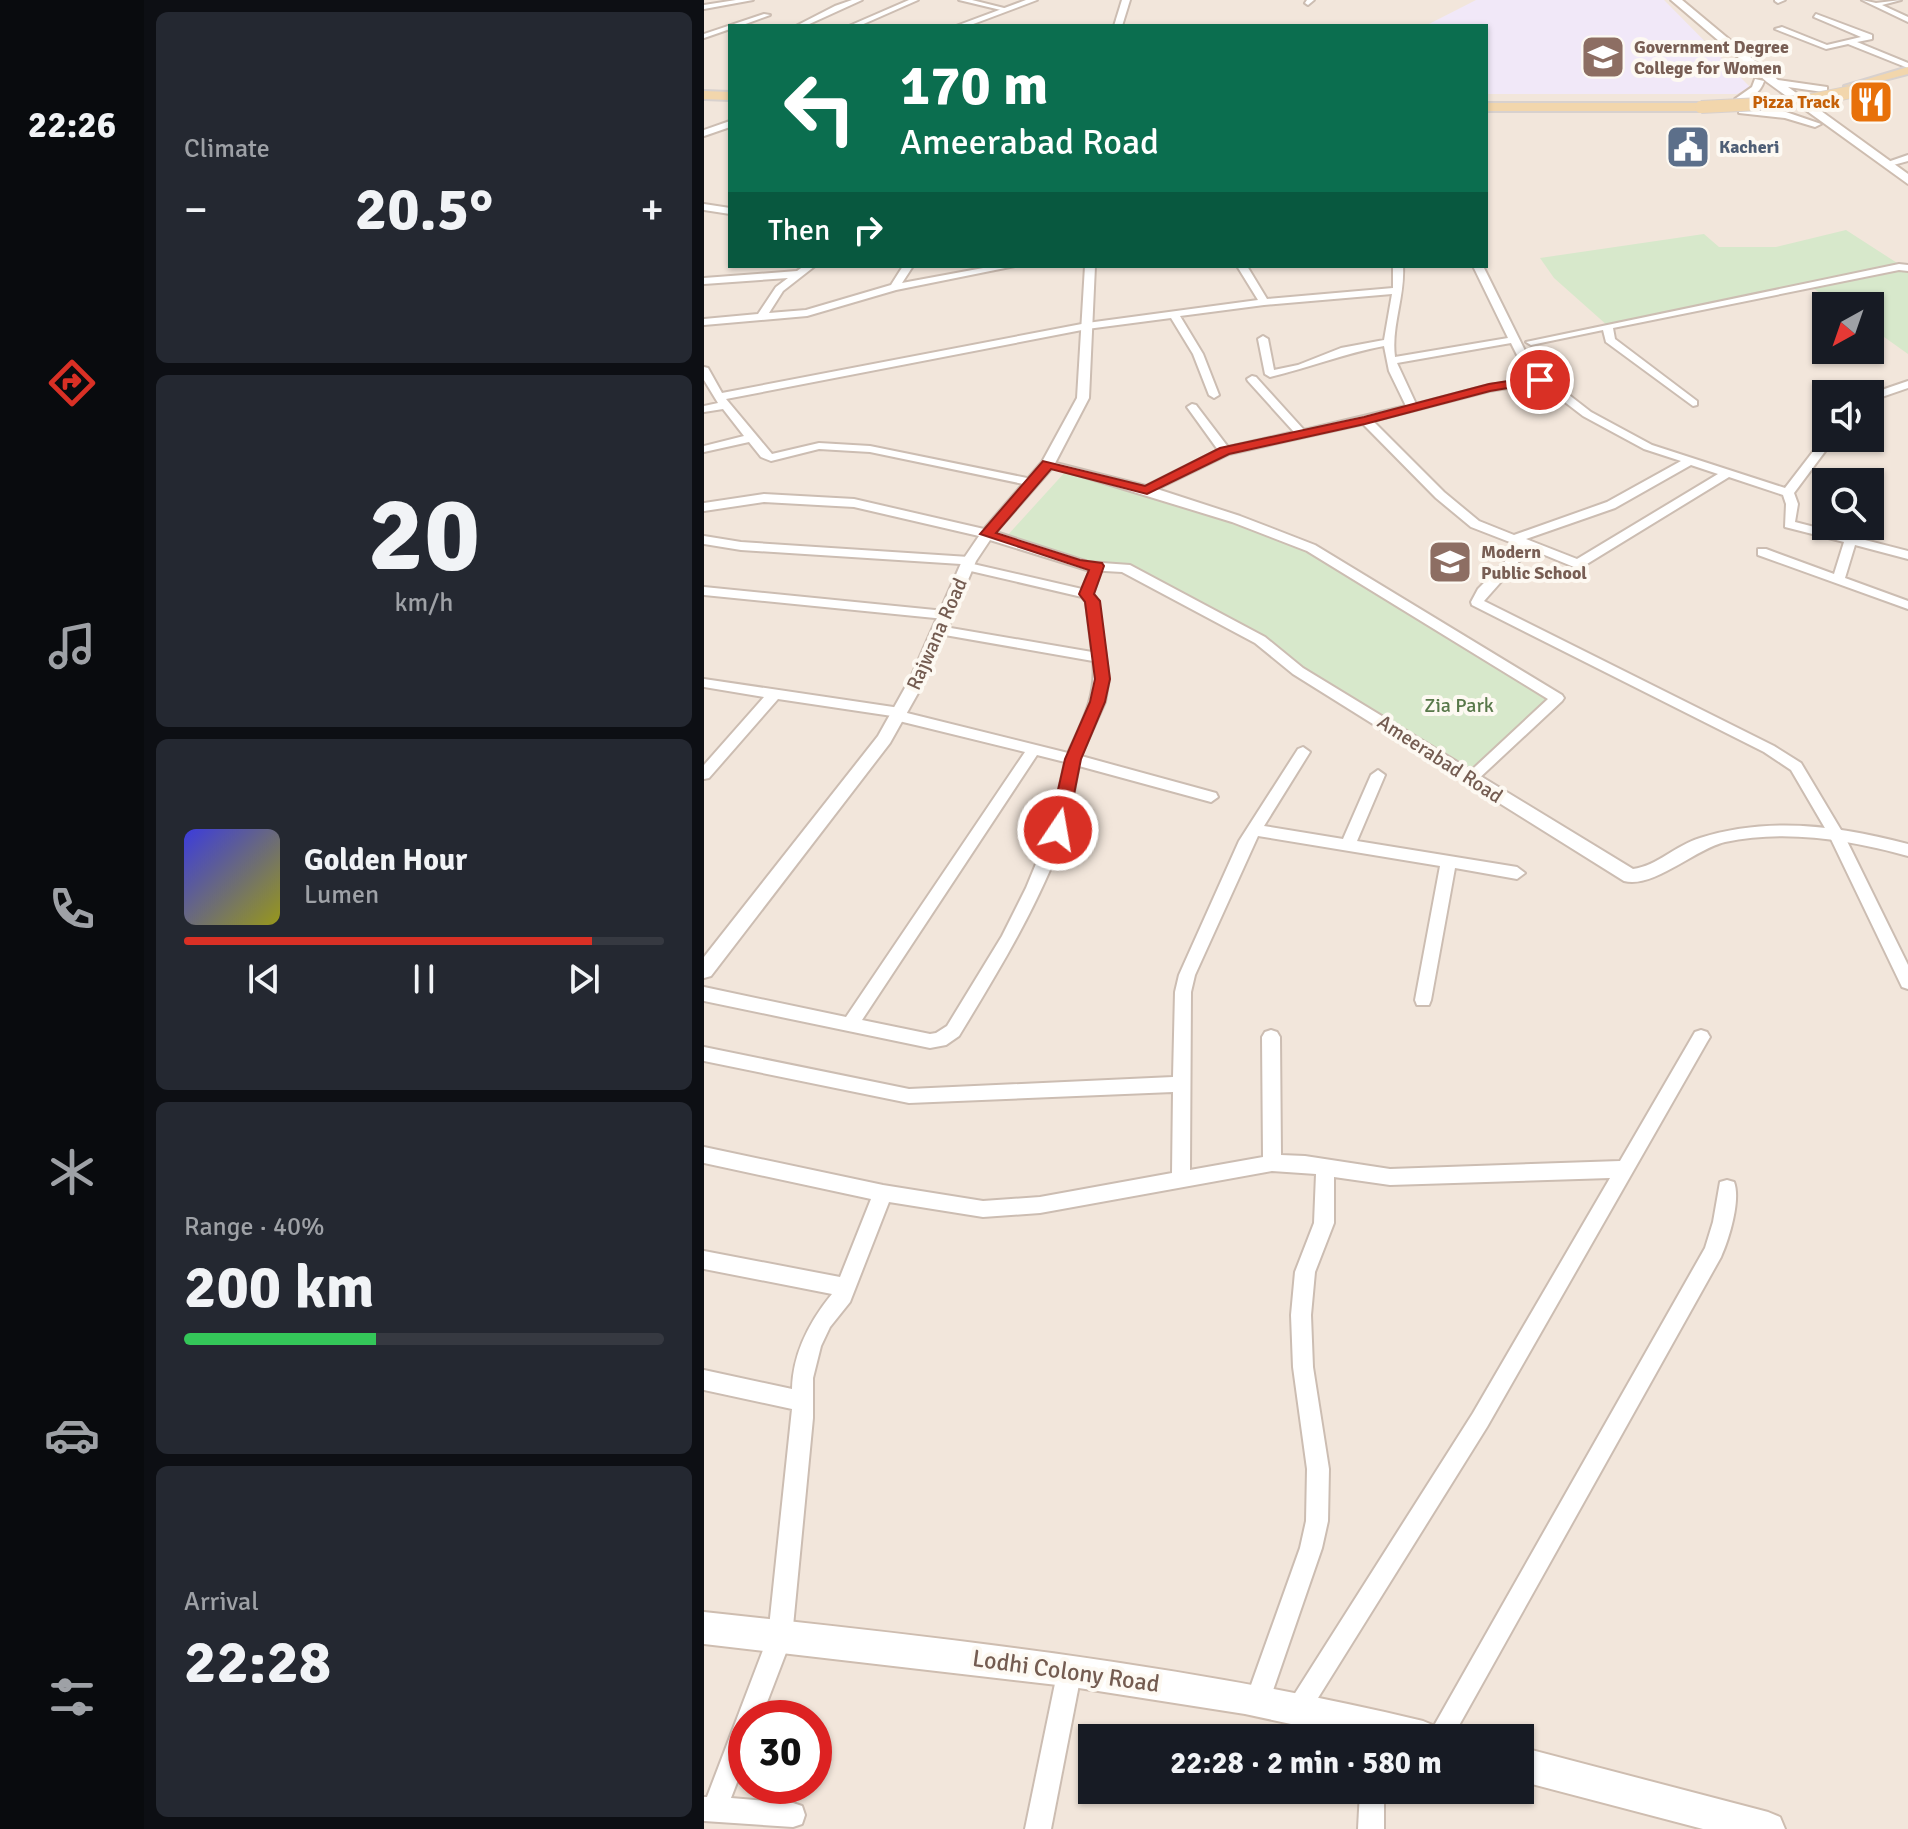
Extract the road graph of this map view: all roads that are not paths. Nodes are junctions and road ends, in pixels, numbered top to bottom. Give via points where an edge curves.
1 (750, 0) edge
2 (859, 0) edge
3 (915, 0) edge
4 (962, 0) edge
5 (1033, 0) edge
6 (1126, 0) edge
7 (1676, 0) edge
8 (1865, 0) edge
9 (1898, 0) edge
10 (980, 2) edge
11 (1874, 5) junction
12 (704, 7) edge
13 (1005, 9) junction
14 (766, 15) dead end
15 (1816, 16) dead end
16 (1908, 20) edge
17 (738, 24) edge
18 (808, 24) edge
19 (858, 24) edge
20 (965, 24) edge
21 (1119, 24) edge
22 (728, 27) edge
23 (1779, 29) dead end
24 (704, 36) edge
25 (1850, 42) junction
26 (1908, 68) edge
27 (1908, 77) edge
28 (1765, 81) junction
29 (1823, 89) dead end
30 (1853, 89) junction
31 (704, 98) edge
32 (728, 98) edge
33 (1836, 102) dead end
34 (1488, 105) edge
35 (1819, 122) junction
36 (728, 125) edge
37 (704, 133) edge
38 (1908, 158) edge
39 (1886, 164) junction
40 (1908, 180) edge
41 (1908, 189) edge
42 (706, 209) edge
43 (728, 211) edge
44 (807, 268) edge
45 (907, 268) edge
46 (999, 268) edge
47 (1090, 268) edge
48 (1243, 268) edge
49 (1398, 268) edge
50 (1479, 268) edge
51 (1908, 268) edge
52 (799, 274) junction
53 (704, 281) edge
54 (895, 287) junction
55 (1398, 291) junction
56 (1264, 302) junction
57 (1174, 315) junction
58 (761, 318) junction
59 (704, 322) edge
60 (1087, 326) junction
61 (1608, 328) junction
62 (1263, 339) dead end
63 (1512, 340) junction
64 (1389, 342) junction
65 (1531, 342) dead end
66 (1391, 361) junction
67 (704, 370) edge
68 (1252, 379) dead end
69 (1540, 380) junction
70 (1908, 384) edge
71 (1884, 393) edge
72 (1214, 395) dead end
73 (722, 401) junction
74 (1693, 403) dead end
75 (1192, 407) dead end
76 (1412, 407) junction
77 (704, 409) edge
78 (1365, 420) junction
79 (1301, 433) junction
80 (752, 438) junction
81 (704, 449) edge
82 (1225, 451) junction
83 (1819, 452) edge
84 (1688, 462) junction
85 (1048, 464) junction
86 (1726, 474) junction
87 (1033, 482) junction
88 (1147, 490) junction
89 (1788, 493) junction
90 (704, 507) edge
91 (987, 534) junction
92 (704, 540) edge
93 (1850, 541) junction
94 (1519, 543) junction
95 (1762, 552) dead end
96 (1908, 555) edge
97 (968, 564) junction
98 (1097, 566) junction
99 (1838, 580) junction
100 (704, 591) edge
101 (1086, 594) junction
102 (1908, 605) edge
103 (945, 615) junction
104 (939, 630) junction
105 (1101, 658) junction
106 (704, 683) edge
107 (775, 693) junction
108 (900, 715) junction
109 (1034, 749) junction
110 (1303, 752) dead end
111 (1073, 759) junction
112 (704, 774) edge
113 (1378, 775) dead end
114 (1469, 779) junction
115 (1211, 797) dead end
116 (1254, 830) junction
117 (1836, 835) junction
118 (1348, 845) junction
119 (1908, 850) edge
120 (1448, 862) junction
121 (1517, 873) dead end
122 (704, 971) edge
123 (1908, 982) edge
124 (704, 994) edge
125 (1423, 1000) dead end
126 (849, 1026) junction
127 (1271, 1037) dead end
128 (1701, 1037) dead end
129 (704, 1054) edge
130 (1180, 1084) junction
131 (704, 1155) edge
132 (1272, 1163) junction
133 (1325, 1168) junction
134 (1624, 1169) junction
135 (1181, 1181) junction
136 (1727, 1188) dead end
137 (883, 1193) junction
138 (704, 1260) edge
139 (845, 1287) junction
140 (704, 1380) edge
141 (803, 1401) junction
142 (704, 1628) edge
143 (780, 1637) junction
144 (1070, 1669) junction
145 (1258, 1699) junction
146 (756, 1700) edge
147 (1300, 1706) junction
148 (1353, 1724) edge
149 (1447, 1724) edge
150 (728, 1768) edge
151 (1534, 1768) edge
152 (1372, 1804) edge
153 (710, 1809) edge
154 (793, 1815) dead end
155 (1038, 1829) edge
156 (1371, 1829) edge
157 (1768, 1829) edge

1 - 12 street
2 - 18 street
3 - 19 street
4 - 10 street
5 - 13 street
6 - 21 street
7 - 28 main road via 1713,40
8 - 11 street
9 - 11 street
10 - 13 street
11 - 16 street
13 - 20 street
14 - 17 street
15 - 25 street via 1869,37
22 - 24 street
23 - 25 street via 1826,47
25 - 26 street
26 - 30 main road
27 - 30 main road
28 - 29 main road
28 - 35 main road via 1808,107
28 - 35 main road via 1791,109
28 - 35 main road via 1741,106
30 - 34 main road, bridge via 1756,106
31 - 32 main road
33 - 35 main road
35 - 39 main road
35 - 41 main road
36 - 37 street
38 - 39 street
39 - 40 main road
42 - 43 street
44 - 52 street
45 - 54 street
46 - 54 street
47 - 60 street, Rajwana Road
48 - 56 street
49 - 55 street
50 - 63 street
51 - 61 street
52 - 53 street
52 - 58 street via 779,289
54 - 58 street via 807,313
55 - 56 street
55 - 64 street
56 - 57 street
57 - 60 street
57 - 72 street via 1198,354
58 - 59 street
60 - 73 street
60 - 85 street, Rajwana Road via 1083,398
61 - 65 street
61 - 74 street via 1610,340
62 - 64 street via 1270,374
63 - 66 street
63 - 69 street
64 - 66 street
66 - 76 street
67 - 73 street
68 - 79 street
69 - 76 street
69 - 84 street via 1609,428
70 - 71 street
73 - 77 street
73 - 80 street
75 - 82 street
76 - 78 street
78 - 79 street
78 - 94 street via 1461,513
79 - 82 street
80 - 81 street
80 - 87 street via 771,458 819,446 870,449
82 - 88 street
83 - 89 street
84 - 86 street
84 - 94 street via 1611,505
85 - 87 street, Rajwana Road
85 - 88 street
86 - 89 street
86 - 94 street via 1581,565
87 - 91 street, Rajwana Road
88 - 114 street via 1311,548 1557,698
89 - 93 street via 1789,524
90 - 91 street, Ameerabad Road via 764,498 854,503
91 - 97 street, Rajwana Road
91 - 98 street, Ameerabad Road
92 - 97 street
93 - 96 street
93 - 99 street
94 - 117 street via 1477,602 1769,749 1796,767
95 - 99 street
97 - 101 street
97 - 103 street, Rajwana Road
98 - 101 street
98 - 114 street, Ameerabad Road via 1125,568 1260,640 1298,671
99 - 102 street
100 - 103 street
101 - 105 street via 1092,601
103 - 104 street, Rajwana Road
104 - 105 street
104 - 108 street, Rajwana Road
105 - 111 street via 1098,702
106 - 107 street
107 - 108 street
107 - 112 street
108 - 109 street
108 - 122 street, Rajwana Road
109 - 111 street
109 - 126 street
110 - 116 street
111 - 115 street
111 - 126 street via 1058,830 1034,888 953,1031 934,1041
113 - 118 street
114 - 117 street, Ameerabad Road via 1634,876 1720,837 1760,832
116 - 118 street
116 - 130 street via 1187,975
117 - 119 street, Ameerabad Road
117 - 123 street
118 - 120 street
120 - 121 street
120 - 125 street
124 - 126 street
127 - 132 street
128 - 134 street
129 - 130 street via 909,1096
130 - 135 street
131 - 137 street
132 - 133 street
132 - 135 street
133 - 134 street via 1435,1178
133 - 145 street via 1324,1223 1305,1272 1301,1315 1318,1469 1317,1521
134 - 147 street via 1480,1420
135 - 137 street via 1005,1209 952,1207
136 - 149 street via 1714,1251
137 - 139 street
138 - 139 street
139 - 141 street via 811,1344
140 - 141 street
141 - 143 street
142 - 143 main road, Lodhi Colony Road
143 - 144 main road, Lodhi Colony Road
143 - 146 street
144 - 145 main road, Lodhi Colony Road
144 - 155 street
145 - 147 main road, Lodhi Colony Road
147 - 148 main road, Lodhi Colony Road
150 - 153 street
151 - 157 main road
152 - 156 street
153 - 154 street

